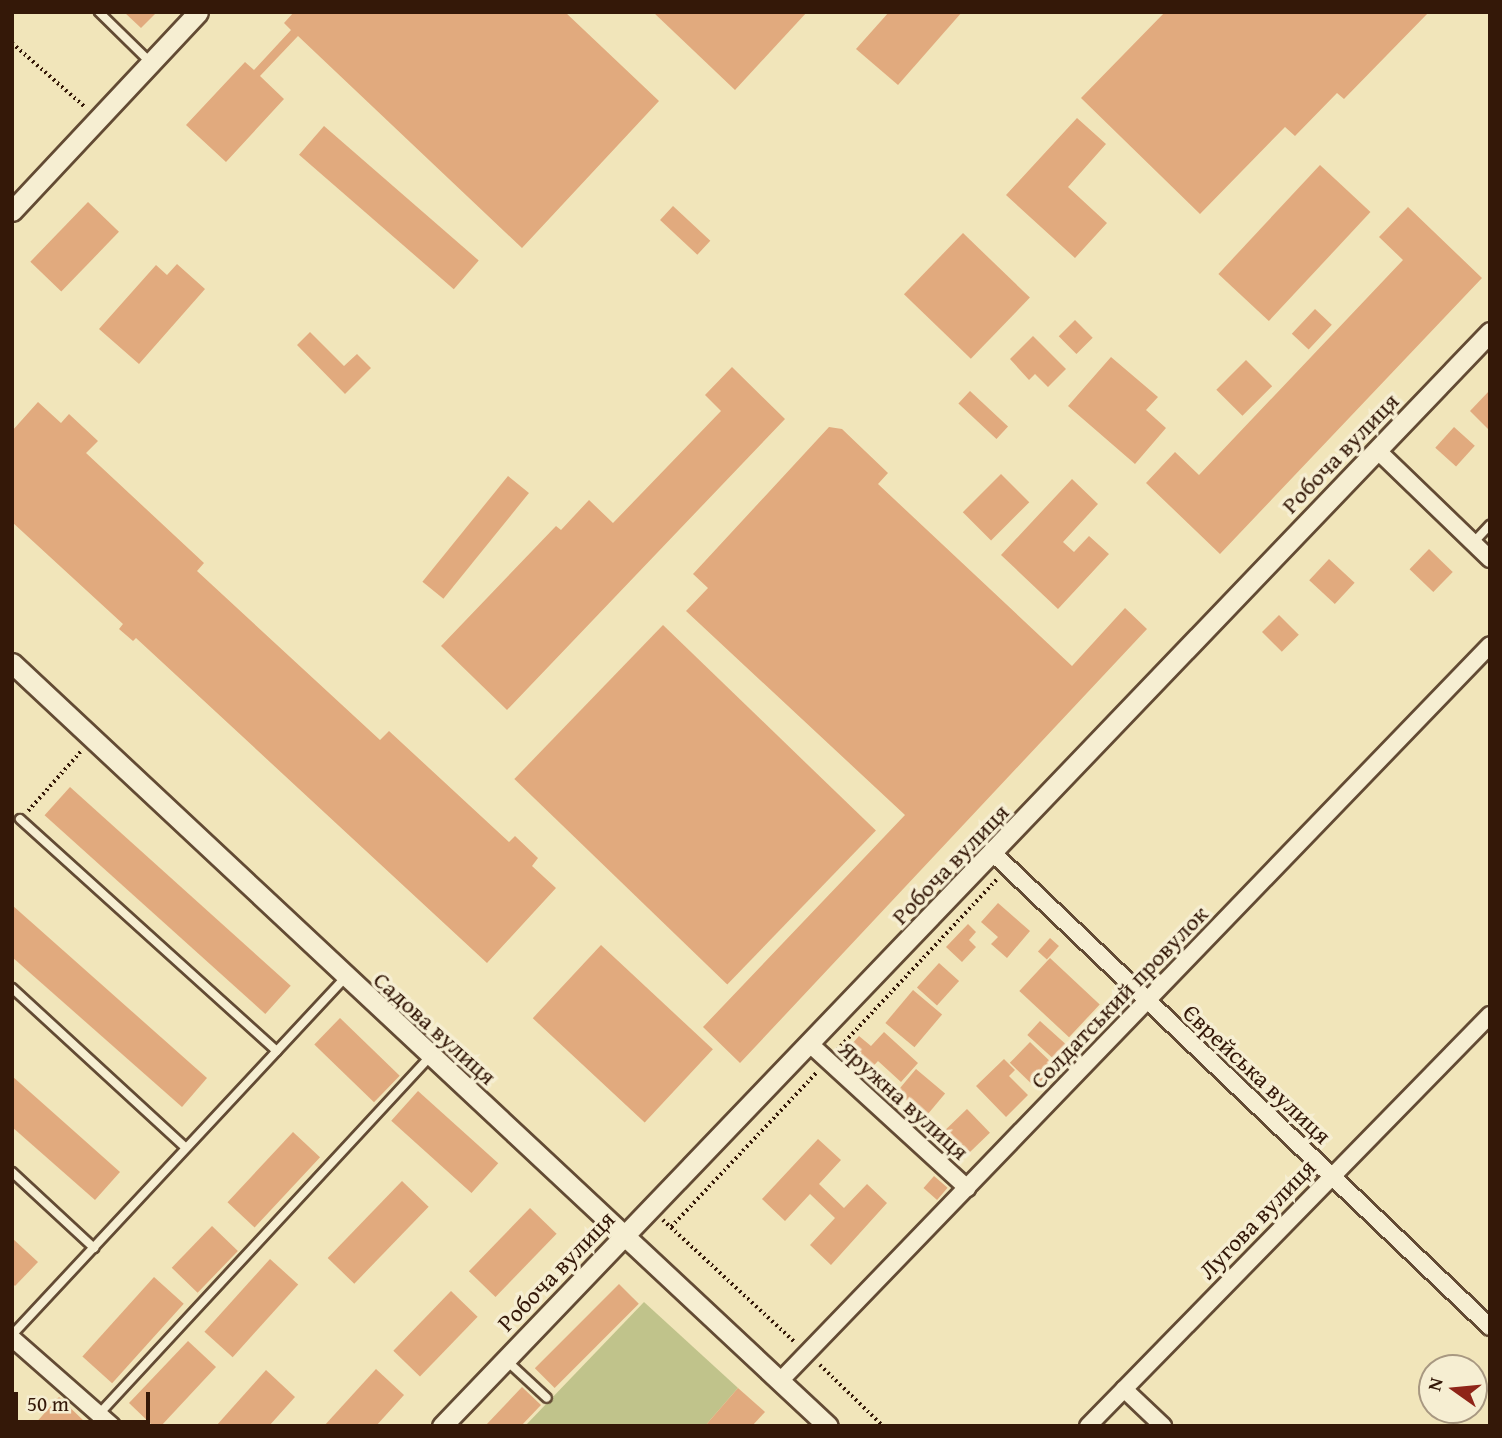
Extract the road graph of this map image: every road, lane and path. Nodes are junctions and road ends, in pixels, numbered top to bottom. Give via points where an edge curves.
1 (99, 12) edge
2 (198, 12) edge
3 (12, 43) edge
4 (151, 63) junction
5 (97, 120) junction
6 (12, 211) edge
7 (1490, 332) edge
8 (1377, 450) junction
9 (1490, 525) edge
10 (1473, 543) junction
11 (1490, 559) edge
12 (1490, 645) edge
13 (12, 663) edge
14 (92, 739) junction
15 (20, 819) joint
16 (1001, 861) junction
17 (345, 978) junction
18 (12, 988) edge
19 (1146, 1001) junction
20 (1490, 1015) edge
21 (811, 1045) junction
22 (277, 1051) junction
23 (431, 1056) junction
24 (827, 1060) junction
25 (186, 1148) junction
26 (12, 1172) edge
27 (1331, 1176) junction
28 (967, 1188) junction
29 (651, 1209) junction
30 (671, 1227) junction
31 (624, 1234) junction
32 (93, 1248) junction
33 (1490, 1327) edge
34 (12, 1336) edge
35 (807, 1353) junction
36 (504, 1359) junction
37 (781, 1380) junction
38 (1124, 1389) junction
39 (547, 1398) dead end
40 (99, 1414) junction
41 (112, 1426) edge
42 (442, 1426) edge
43 (828, 1426) edge
44 (883, 1426) edge
45 (1088, 1426) edge
46 (1163, 1426) edge

1 - 4 lane
2 - 4 street
3 - 5 path
4 - 5 street
5 - 6 street
7 - 8 street, Робоча вулиця
8 - 10 street
8 - 16 street, Робоча вулиця
9 - 10 lane
10 - 11 street
12 - 19 street, Солдатський провулок
13 - 14 street, Садова вулиця
14 - 15 path
14 - 17 street, Садова вулиця
15 - 22 lane
16 - 19 street, Єврейська вулиця
16 - 21 street, Робоча вулиця
16 - 24 path
17 - 22 lane
17 - 23 street, Садова вулиця
18 - 25 lane
19 - 27 street, Єврейська вулиця
19 - 28 street, Солдатський провулок
20 - 27 street, Лугова вулиця
21 - 24 street, Яружна вулиця
21 - 29 street, Робоча вулиця
22 - 25 lane
23 - 31 street, Садова вулиця
23 - 40 lane
24 - 28 street, Яружна вулиця
24 - 30 path
25 - 32 lane
26 - 32 lane
27 - 33 street, Єврейська вулиця
27 - 38 street, Лугова вулиця
28 - 35 street, Солдатський провулок
29 - 30 path
29 - 31 street, Робоча вулиця
30 - 35 path
31 - 36 street, Робоча вулиця
31 - 37 street, Садова вулиця
32 - 34 lane
34 - 40 street
35 - 37 street, Солдатський провулок
35 - 44 path
36 - 39 lane
36 - 42 street, Робоча вулиця
37 - 43 street, Садова вулиця
38 - 45 street, Лугова вулиця
38 - 46 street
40 - 41 street

